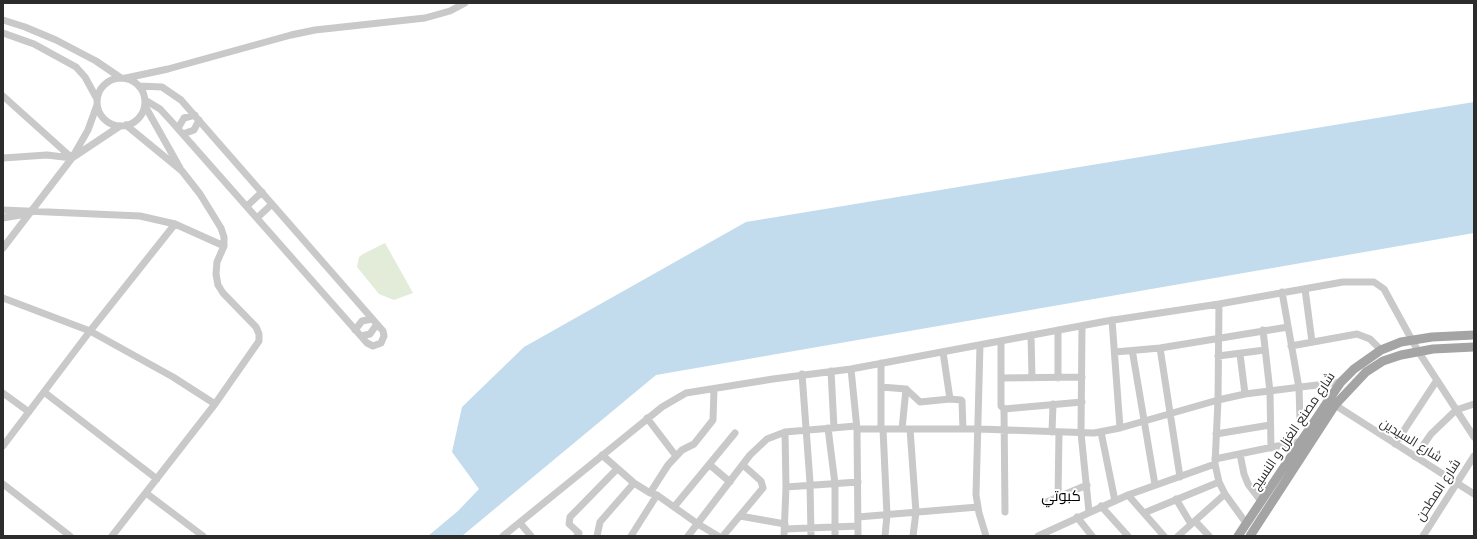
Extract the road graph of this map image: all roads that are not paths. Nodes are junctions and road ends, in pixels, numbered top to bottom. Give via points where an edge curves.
1 (465, 3) edge
2 (3, 20) edge
3 (3, 33) edge
4 (124, 78) junction
5 (139, 86) junction
6 (3, 96) edge
7 (97, 102) junction
8 (145, 103) junction
9 (197, 117) junction
10 (123, 126) junction
11 (181, 131) junction
12 (3, 158) edge
13 (72, 158) junction
14 (182, 171) junction
15 (262, 192) junction
16 (272, 204) junction
17 (247, 206) junction
18 (3, 210) edge
19 (32, 212) junction
20 (3, 218) edge
21 (257, 218) junction
22 (175, 224) junction
23 (224, 246) junction
24 (3, 248) edge
25 (1305, 289) junction
26 (1282, 292) junction
27 (3, 298) edge
28 (1219, 304) junction
29 (1112, 320) junction
30 (374, 322) junction
31 (1082, 326) junction
32 (1288, 327) junction
33 (355, 330) junction
34 (1058, 330) junction
35 (1264, 330) junction
36 (90, 331) junction
37 (1031, 335) junction
38 (1474, 335) edge
39 (361, 336) junction
40 (1219, 337) junction
41 (1412, 339) junction
42 (1001, 341) junction
43 (1312, 342) junction
44 (980, 345) junction
45 (1292, 346) junction
46 (1474, 347) edge
47 (1160, 348) junction
48 (1265, 350) junction
49 (1381, 350) junction
50 (1418, 351) junction
51 (943, 352) junction
52 (1115, 352) junction
53 (1240, 354) junction
54 (1134, 355) dead end
55 (1218, 356) junction
56 (881, 363) junction
57 (851, 369) junction
58 (831, 371) junction
59 (802, 374) junction
60 (1002, 378) junction
61 (1032, 378) junction
62 (1058, 378) junction
63 (1082, 378) junction
64 (1436, 380) junction
65 (1341, 382) junction
66 (881, 386) junction
67 (1299, 388) junction
68 (714, 389) junction
69 (906, 389) junction
70 (44, 392) junction
71 (1270, 392) junction
72 (3, 393) edge
73 (1246, 394) junction
74 (950, 399) junction
75 (1218, 400) junction
76 (1082, 402) junction
77 (215, 404) junction
78 (1053, 404) junction
79 (1474, 404) edge
80 (1335, 405) junction
81 (1004, 409) junction
82 (1456, 410) junction
83 (29, 412) junction
84 (1168, 413) junction
85 (647, 418) junction
86 (1144, 421) junction
87 (1300, 421) dead end
88 (1270, 425) junction
89 (857, 427) junction
90 (831, 428) junction
91 (1120, 428) junction
92 (882, 429) junction
93 (906, 429) junction
94 (963, 429) junction
95 (979, 429) junction
96 (805, 430) junction
97 (1003, 431) junction
98 (785, 432) junction
99 (1056, 432) junction
100 (1101, 432) junction
101 (735, 433) dead end
102 (1081, 433) junction
103 (1216, 434) junction
104 (1474, 437) edge
105 (1302, 441) junction
106 (1395, 444) junction
107 (3, 446) edge
108 (1271, 448) junction
109 (1240, 454) junction
110 (602, 455) junction
111 (676, 456) junction
112 (1474, 456) edge
113 (1415, 457) junction
114 (1215, 462) junction
115 (710, 465) junction
116 (743, 465) junction
117 (617, 470) junction
118 (1180, 477) junction
119 (157, 479) junction
120 (730, 482) junction
121 (858, 482) junction
122 (1219, 482) junction
123 (634, 483) junction
124 (1457, 483) junction
125 (3, 484) edge
126 (834, 484) junction
127 (1087, 485) junction
128 (1155, 485) junction
129 (811, 486) junction
130 (786, 487) junction
131 (146, 493) junction
132 (650, 493) junction
133 (1225, 494) junction
134 (1474, 494) edge
135 (657, 495) junction
136 (1128, 495) junction
137 (1058, 497) junction
138 (1176, 500) junction
139 (1115, 501) junction
140 (1261, 501) junction
141 (1044, 503) dead end
142 (1101, 506) junction
143 (674, 507) junction
144 (978, 508) junction
145 (916, 512) junction
146 (1005, 512) dead end
147 (1089, 512) junction
148 (1144, 513) junction
149 (740, 516) junction
150 (887, 516) junction
151 (858, 517) junction
152 (1077, 517) junction
153 (1193, 522) junction
154 (520, 523) junction
155 (1246, 523) junction
156 (698, 524) junction
157 (858, 526) junction
158 (835, 527) junction
159 (1054, 528) junction
160 (785, 530) edge
161 (811, 532) edge
162 (70, 536) edge
163 (112, 536) edge
164 (203, 536) edge
165 (503, 536) edge
166 (531, 536) edge
167 (577, 536) edge
168 (597, 536) edge
169 (631, 536) edge
170 (688, 536) edge
171 (718, 536) edge
172 (723, 536) edge
173 (835, 536) edge
174 (858, 536) edge
175 (885, 536) edge
176 (913, 536) edge
177 (986, 536) edge
178 (1038, 536) edge
179 (1056, 536) edge
180 (1092, 536) edge
181 (1128, 536) edge
182 (1164, 536) edge
183 (1178, 536) edge
184 (1209, 536) edge
185 (1238, 536) edge
186 (1250, 536) edge
187 (1423, 536) edge

1 - 4 street via 450,11 425,18 291,35 168,69
2 - 4 street via 56,40
3 - 7 street via 34,44 76,66
4 - 5 street
4 - 7 street via 108,81 103,86
5 - 8 street
5 - 9 street via 169,90
6 - 13 street
7 - 10 street via 99,112 107,122
7 - 13 street via 88,130
8 - 10 street via 138,118
8 - 11 street via 166,115
8 - 14 street
9 - 11 street via 184,118
9 - 11 street via 194,130
9 - 15 street
10 - 13 street
10 - 14 street
11 - 17 street
12 - 13 street via 47,155
13 - 19 street
14 - 23 street via 221,228
15 - 16 street
15 - 17 street
16 - 21 street
16 - 30 street
17 - 21 street
18 - 19 street
19 - 20 street
19 - 22 street via 128,214
19 - 24 street
21 - 33 street
22 - 23 street
22 - 36 street
23 - 77 street via 217,262 218,285 256,327 259,341
25 - 26 street
25 - 41 street via 1343,282 1374,282 1388,295
25 - 43 street
26 - 28 street
26 - 32 street
27 - 36 street
28 - 29 street
28 - 40 street
29 - 31 street
29 - 52 street
30 - 33 street via 362,322
30 - 39 street via 370,334
30 - 39 street via 384,333 384,339 373,346
31 - 34 street
31 - 63 street
32 - 35 street
32 - 45 street
33 - 39 street
34 - 37 street
34 - 62 street
35 - 40 street
35 - 48 street
36 - 70 street
36 - 77 street via 174,377
37 - 42 street
37 - 61 street
38 - 41 main road, شارع مصنع الغزل و النسيج
40 - 47 street
40 - 55 street
41 - 49 main road, شارع مصنع الغزل و النسيج
41 - 50 street
42 - 44 street
42 - 60 street
43 - 45 street
43 - 49 street via 1357,334 1370,339
44 - 51 street
44 - 95 street
45 - 67 street
46 - 50 main road, شارع مصنع الغزل و النسيج
47 - 52 street
47 - 84 street
48 - 53 street
48 - 71 street
49 - 65 main road, شارع مصنع الغزل و النسيج via 1354,369
50 - 64 street
50 - 80 main road, شارع مصنع الغزل و النسيج via 1378,364 1360,378
51 - 56 street
51 - 74 street
52 - 91 street
53 - 55 street
53 - 73 street
54 - 86 street
55 - 75 street
56 - 57 street
56 - 66 street
57 - 58 street
57 - 89 street
58 - 59 street
58 - 90 street
59 - 68 street
59 - 96 street
60 - 61 street
60 - 81 street via 1001,406
61 - 62 street
62 - 63 street
63 - 76 street
64 - 82 street
64 - 106 street
65 - 67 street
65 - 105 main road, شارع مصنع الغزل و النسيج
66 - 69 street
66 - 92 street
67 - 71 street
67 - 87 street
68 - 85 street via 680,395
68 - 111 street via 713,420 694,444
69 - 74 street via 920,402
69 - 93 street
70 - 83 street
70 - 119 street
71 - 73 street
71 - 88 street
72 - 83 street
73 - 75 street
74 - 94 street via 962,401
75 - 84 street
75 - 103 street
76 - 78 street
76 - 102 street
77 - 119 street
78 - 81 street
78 - 99 street
79 - 82 street
80 - 106 street, شارع السيدين
80 - 186 main road, شارع مصنع الغزل و النسيج
81 - 97 street
82 - 104 street
82 - 113 street via 1431,434
83 - 107 street
84 - 86 street
84 - 118 street
85 - 110 street
85 - 111 street
86 - 91 street
86 - 128 street
88 - 103 street
88 - 108 street
89 - 90 street
89 - 92 street
89 - 121 street
90 - 96 street
90 - 126 street
91 - 100 street
92 - 93 street
92 - 150 street
93 - 94 street
93 - 145 street
94 - 95 street
95 - 97 street
95 - 144 street via 976,495
96 - 98 street
96 - 129 street
97 - 99 street
97 - 146 street
98 - 116 street via 767,439
98 - 130 street
99 - 102 street
99 - 137 street
100 - 102 street
100 - 139 street
101 - 115 street
102 - 127 street
103 - 114 street
105 - 108 street
105 - 140 main road, شارع مصنع الغزل و النسيج
106 - 113 street, شارع السيدين
108 - 109 street
109 - 114 street
109 - 140 street via 1248,484
110 - 117 street
110 - 154 street
111 - 132 street
112 - 124 street, شارع المطحن
113 - 124 street, شارع السيدين
114 - 118 street
114 - 122 street
115 - 120 street
115 - 143 street
116 - 120 street
116 - 149 street via 763,486 762,491
117 - 123 street
117 - 167 street via 570,517 569,524 579,533
118 - 128 street
119 - 131 street
120 - 156 street
121 - 126 street
121 - 151 street
122 - 133 street
122 - 138 street
123 - 132 street
123 - 168 street via 600,522
124 - 134 street, شارع السيدين
124 - 187 street, شارع المطحن
125 - 162 street
126 - 129 street
126 - 158 street
127 - 137 street
127 - 147 street
128 - 136 street
129 - 130 street
129 - 161 street
130 - 160 street
131 - 163 street
131 - 164 street
132 - 135 street
133 - 153 street
133 - 155 street
135 - 143 street
135 - 169 street
136 - 139 street
136 - 148 street
137 - 141 street
138 - 148 street
138 - 153 street
139 - 142 street
140 - 155 main road, شارع مصنع الغزل و النسيج
142 - 147 street
142 - 181 street
143 - 156 street
144 - 145 street
144 - 177 street
145 - 150 street
145 - 176 street
147 - 152 street
148 - 182 street
149 - 160 street
149 - 172 street
150 - 151 street
150 - 175 street
151 - 157 street
152 - 159 street
152 - 180 street
153 - 183 street
153 - 184 street
154 - 165 street
154 - 166 street
155 - 185 main road, شارع مصنع الغزل و النسيج
156 - 170 street
156 - 171 street
157 - 158 street
157 - 174 street
158 - 161 street
158 - 173 street
159 - 178 street
159 - 179 street
160 - 161 street

